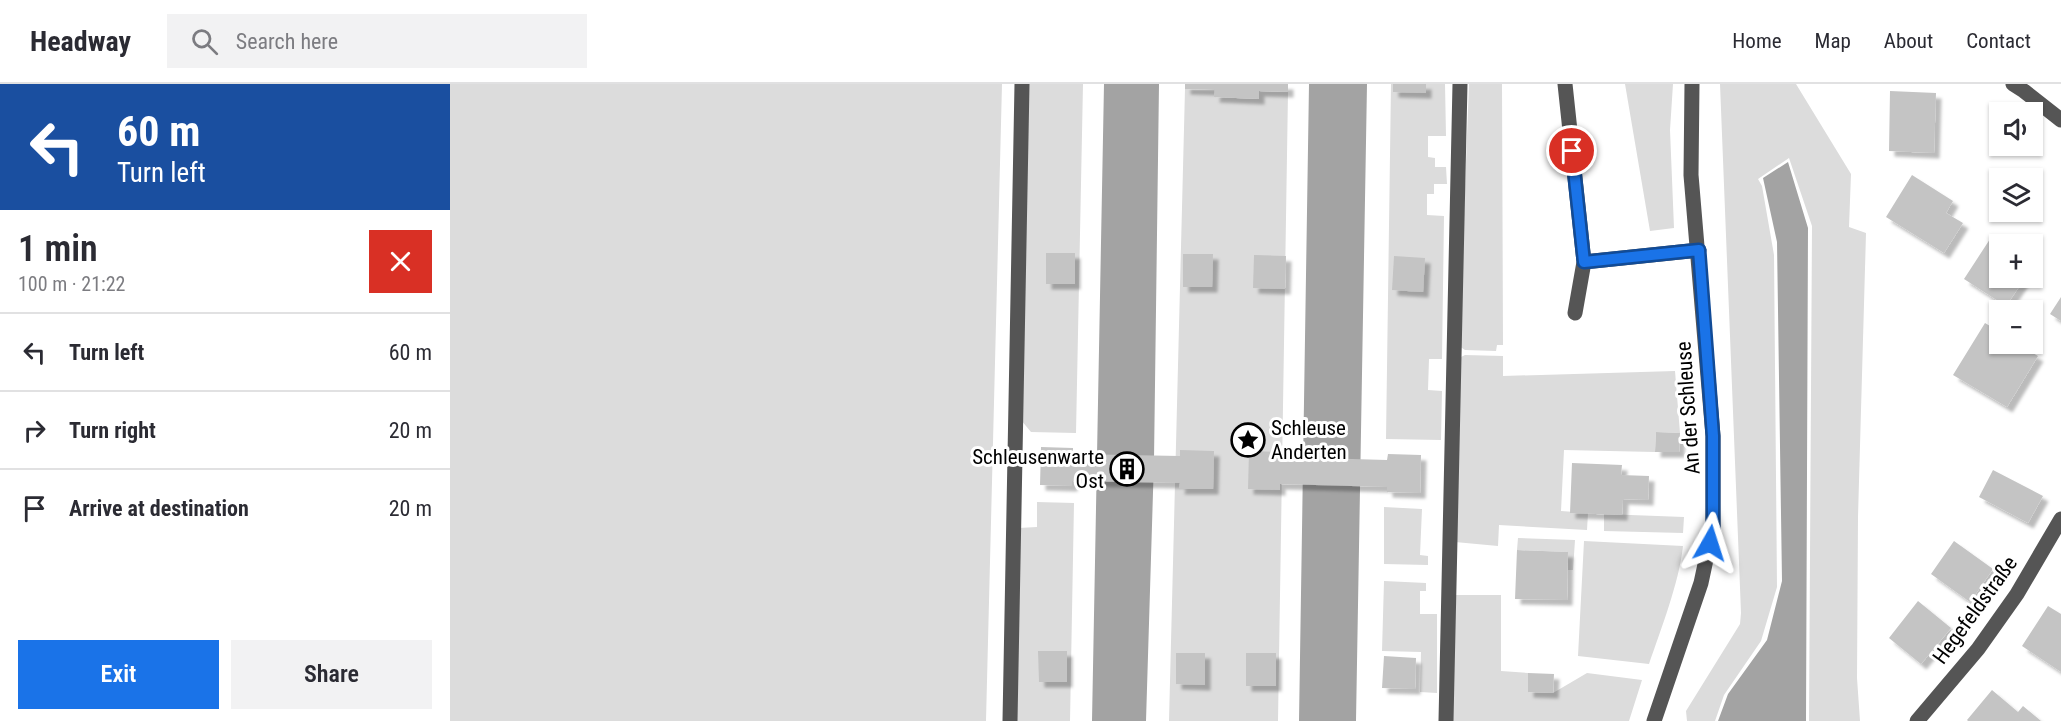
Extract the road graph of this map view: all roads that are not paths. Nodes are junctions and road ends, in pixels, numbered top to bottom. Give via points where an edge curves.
1 (1022, 84) edge
2 (1460, 84) edge
3 (1565, 84) edge
4 (1692, 84) edge
5 (2013, 84) edge
6 (2061, 120) edge
7 (1699, 250) junction
8 (1584, 262) junction
9 (1575, 313) dead end
10 (2061, 519) edge
11 (1010, 721) edge
12 (1446, 721) edge
13 (1653, 721) edge
14 (1917, 721) edge

1 - 11 street
2 - 12 street
3 - 8 street
4 - 7 street, An der Schleuse via 1691,175
5 - 6 street
7 - 8 street
7 - 13 street, An der Schleuse via 1713,436 1713,527 1701,583
8 - 9 street
10 - 14 street, Hegefeldstraße via 2017,594 1978,649

